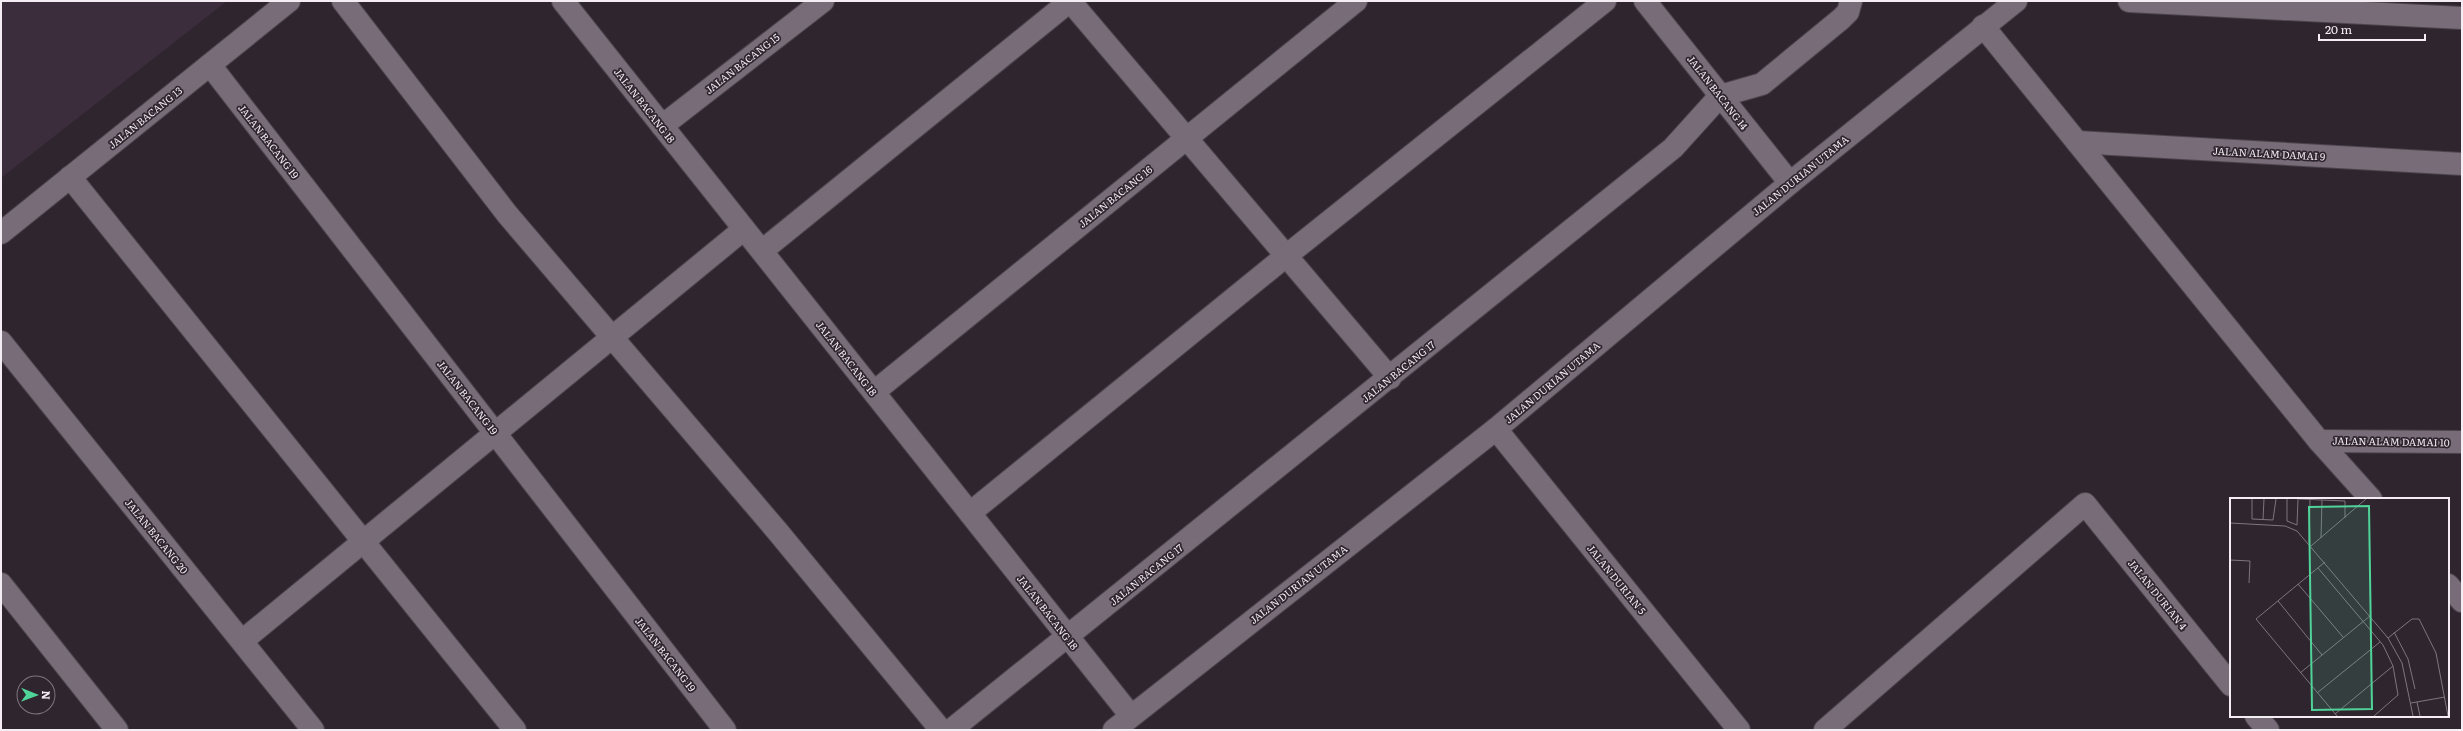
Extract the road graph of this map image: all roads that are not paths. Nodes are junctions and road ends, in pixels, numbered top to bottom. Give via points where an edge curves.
1 (289, 1) edge
2 (343, 1) edge
3 (823, 1) edge
4 (1070, 1) edge
5 (1356, 1) edge
6 (1605, 1) edge
7 (1645, 1) edge
8 (1851, 1) edge
9 (2016, 1) edge
10 (2129, 1) edge
11 (565, 2) edge
12 (2462, 18) edge
13 (1983, 26) junction
14 (210, 65) junction
15 (1720, 96) junction
16 (662, 126) junction
17 (1187, 138) junction
18 (2076, 142) junction
19 (2462, 164) edge
20 (70, 177) junction
21 (1790, 183) junction
22 (744, 229) junction
23 (1, 233) edge
24 (763, 250) junction
25 (1286, 256) junction
26 (613, 338) junction
27 (1, 342) edge
28 (1390, 378) junction
29 (874, 392) junction
30 (1496, 429) junction
31 (495, 433) junction
32 (2319, 441) junction
33 (2462, 442) edge
34 (2370, 498) edge
35 (970, 513) junction
36 (364, 541) junction
37 (1, 584) edge
38 (2449, 586) edge
39 (2462, 601) edge
40 (1068, 637) junction
41 (242, 641) junction
42 (2230, 684) edge
43 (1131, 716) junction
44 (2257, 717) edge
45 (117, 730) edge
46 (313, 730) edge
47 (515, 730) edge
48 (725, 730) edge
49 (941, 730) edge
50 (951, 730) edge
51 (1114, 730) edge
52 (1739, 730) edge
53 (1825, 730) edge
54 (2268, 730) edge

1 - 14 street, JALAN BACANG 13
2 - 26 street via 507,214
3 - 16 street, JALAN BACANG 15
4 - 17 street
4 - 24 street
5 - 17 street, JALAN BACANG 16
6 - 25 street
7 - 15 street, JALAN BACANG 14
8 - 15 street via 1848,12 1841,19 1762,84
9 - 13 street, JALAN DURIAN UTAMA
10 - 12 street
11 - 16 street, JALAN BACANG 18
13 - 18 street
13 - 21 street, JALAN DURIAN UTAMA
14 - 20 street, JALAN BACANG 13
14 - 31 street, JALAN BACANG 19
15 - 21 street, JALAN BACANG 14
15 - 28 street, JALAN BACANG 17 via 1673,148
16 - 22 street, JALAN BACANG 18
17 - 25 street
17 - 29 street, JALAN BACANG 16
18 - 19 street, JALAN ALAM DAMAI 9
18 - 32 street
20 - 23 street, JALAN BACANG 13
20 - 36 street
21 - 30 street, JALAN DURIAN UTAMA
22 - 24 street, JALAN BACANG 18
22 - 26 street
24 - 29 street, JALAN BACANG 18
25 - 28 street
25 - 35 street
26 - 31 street
26 - 49 street via 778,532
27 - 41 street, JALAN BACANG 20
28 - 40 street, JALAN BACANG 17
29 - 35 street, JALAN BACANG 18
30 - 43 street, JALAN DURIAN UTAMA
30 - 52 street, JALAN DURIAN 5
31 - 36 street
31 - 48 street, JALAN BACANG 19
32 - 33 street, JALAN ALAM DAMAI 10
32 - 34 street
35 - 40 street, JALAN BACANG 18
36 - 41 street
36 - 47 street
37 - 45 street
38 - 39 street
40 - 43 street, JALAN BACANG 18
40 - 50 street, JALAN BACANG 17
41 - 46 street, JALAN BACANG 20
42 - 53 street, JALAN DURIAN 4 via 2085,504
43 - 51 street, JALAN DURIAN UTAMA
44 - 54 street

